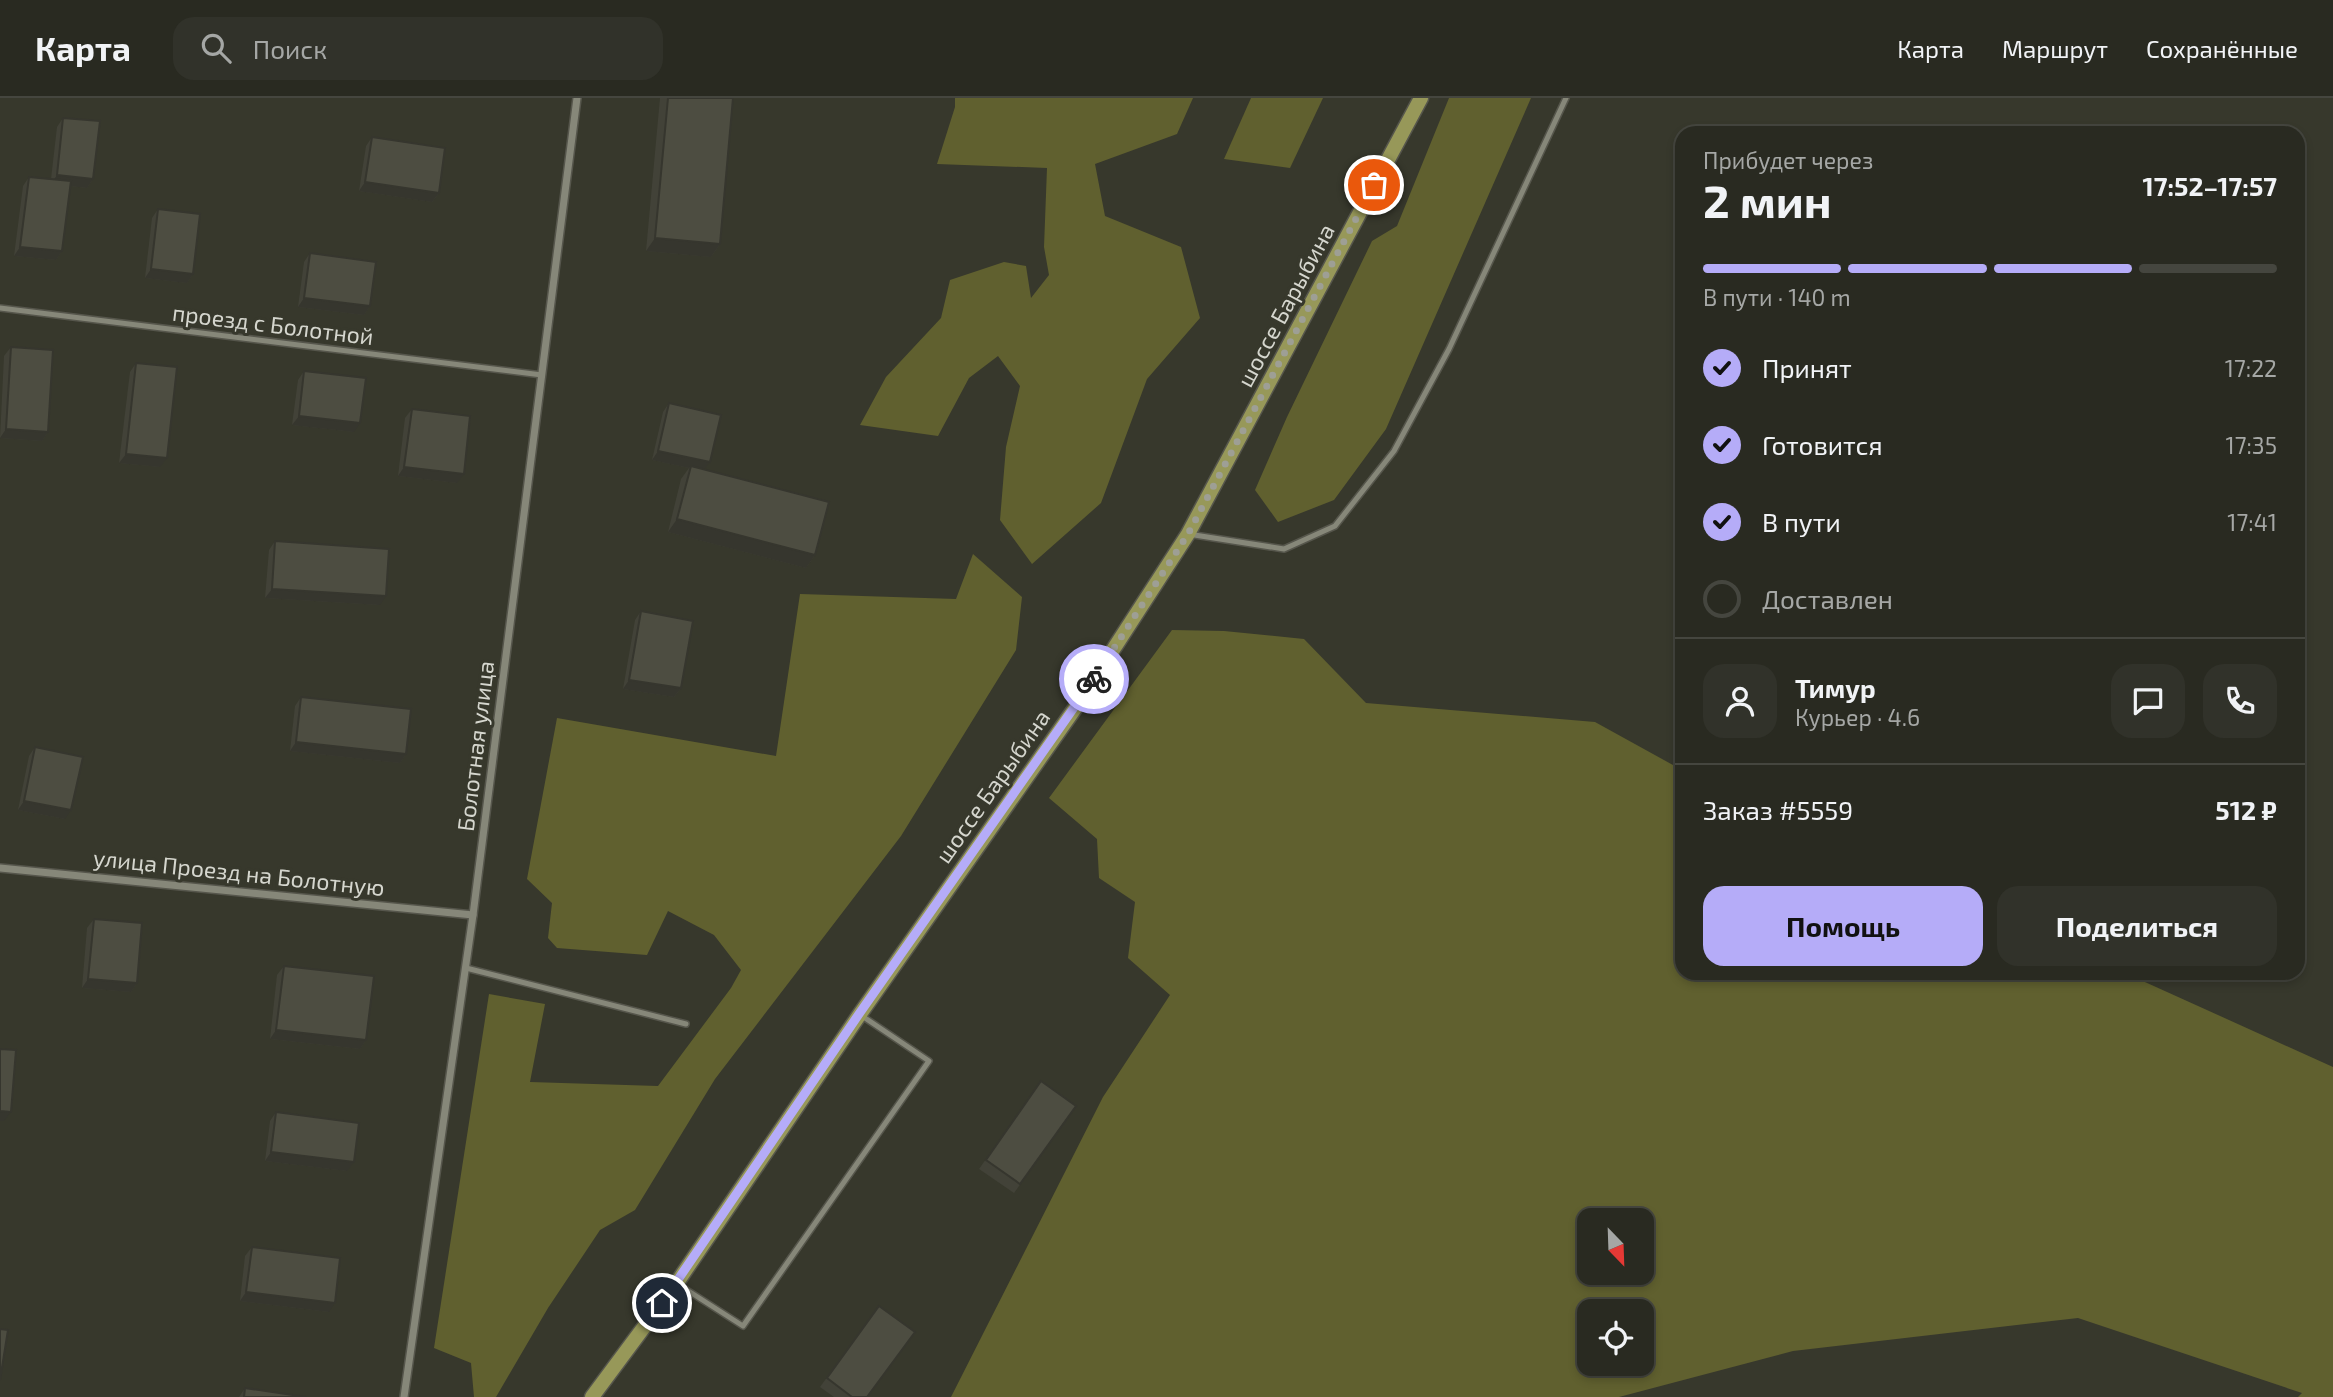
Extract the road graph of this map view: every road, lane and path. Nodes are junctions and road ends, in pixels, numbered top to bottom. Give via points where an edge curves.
1 (576, 98) edge
2 (1421, 98) edge
3 (1566, 98) edge
4 (0, 309) edge
5 (542, 375) junction
6 (1188, 534) junction
7 (0, 868) edge
8 (473, 915) junction
9 (466, 968) junction
10 (859, 1014) junction
11 (686, 1024) dead end
12 (676, 1284) junction
13 (404, 1397) edge
14 (592, 1397) edge

1 - 5 street, Болотная улица
2 - 6 main road, шоссе Барыбина
3 - 6 lane via 1449,349 1394,451 1335,526 1284,549
4 - 5 lane, проезд с Болотной
5 - 8 street, Болотная улица
6 - 10 main road, шоссе Барыбина via 1076,707
7 - 8 street, улица Проезд на Болотную
8 - 9 street, Болотная улица
9 - 11 lane
9 - 13 street, Болотная улица
10 - 12 main road, шоссе Барыбина
10 - 12 lane via 929,1061 743,1326
12 - 14 main road, шоссе Барыбина

